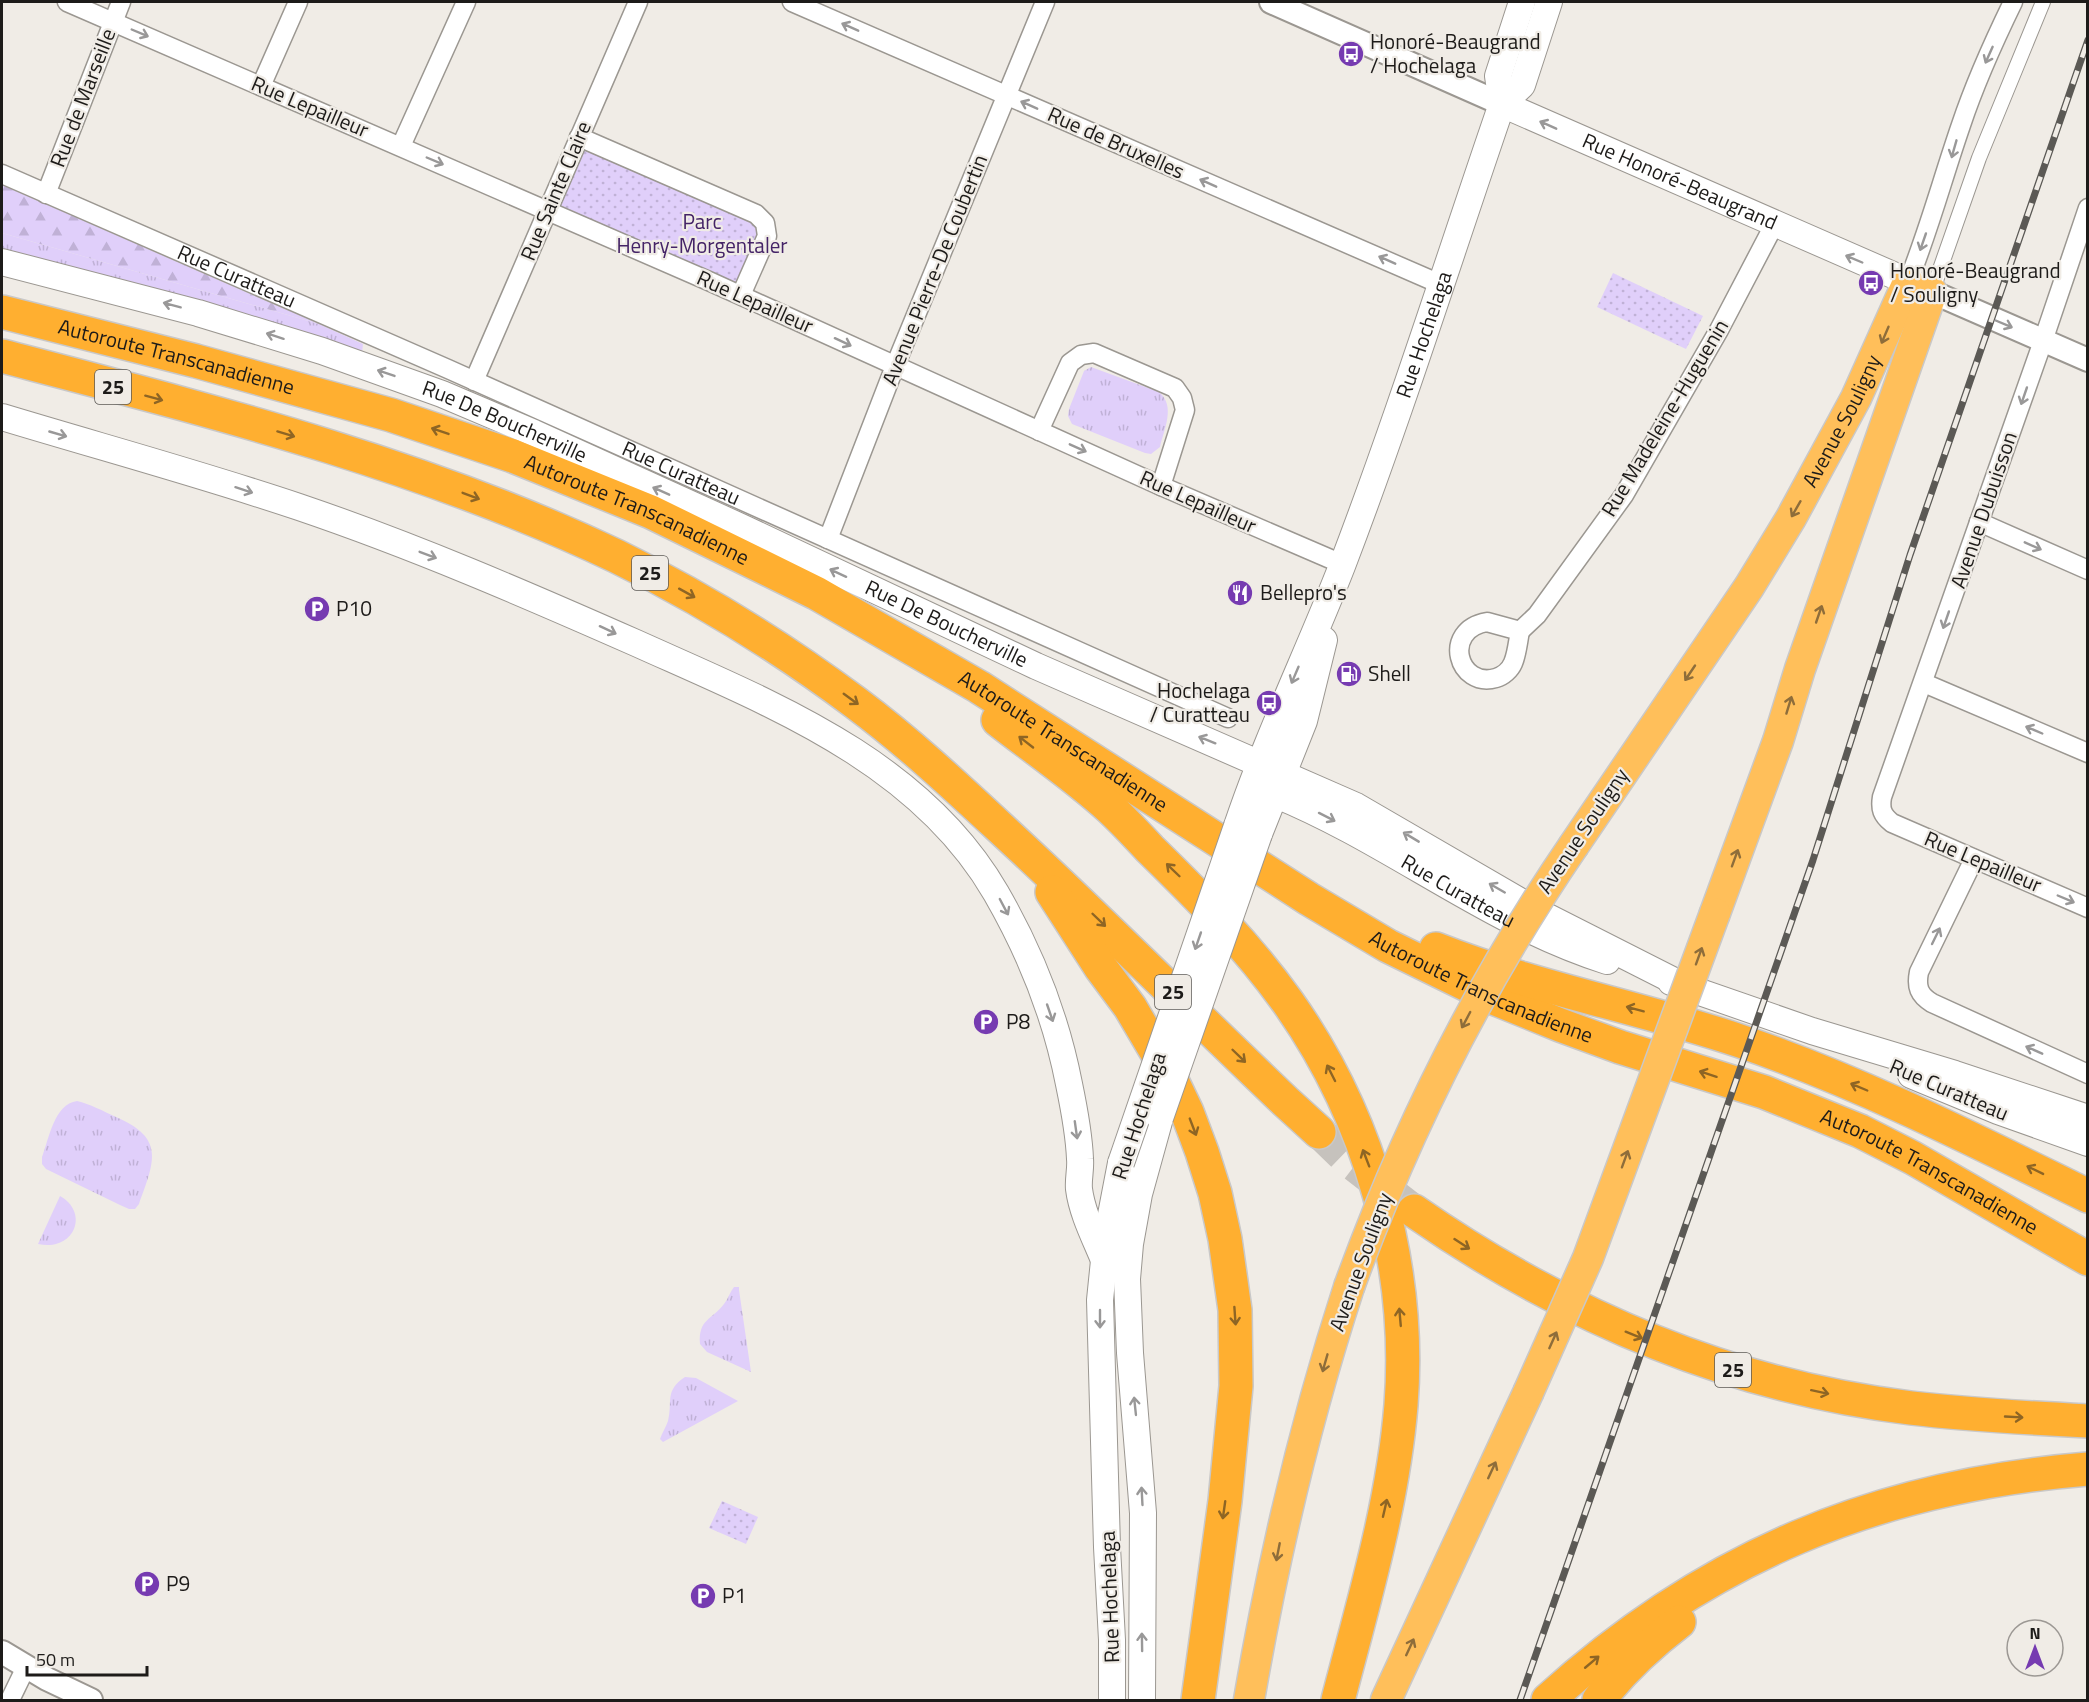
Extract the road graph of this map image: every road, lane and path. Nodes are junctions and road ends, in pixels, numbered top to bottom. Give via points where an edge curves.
1 (67, 2) edge
2 (121, 2) edge
3 (298, 2) edge
4 (466, 2) edge
5 (638, 2) edge
6 (792, 2) edge
7 (1045, 2) edge
8 (1522, 2) edge
9 (1549, 2) edge
10 (2013, 2) edge
11 (2043, 2) edge
12 (1285, 4) edge
13 (112, 21) junction
14 (261, 86) junction
15 (1007, 95) junction
16 (1502, 104) junction
17 (579, 137) junction
18 (401, 147) junction
19 (2, 174) edge
20 (46, 194) junction
21 (2088, 208) edge
22 (548, 210) junction
23 (1774, 225) junction
24 (2, 262) edge
25 (1440, 284) junction
26 (1920, 287) junction
27 (741, 295) junction
28 (2, 312) edge
29 (2043, 341) junction
30 (7, 358) edge
31 (2088, 360) edge
32 (895, 366) junction
33 (474, 381) junction
34 (2, 417) edge
35 (1039, 431) junction
36 (1161, 486) junction
37 (1979, 522) junction
38 (828, 539) junction
39 (1342, 564) junction
40 (2088, 570) edge
41 (1520, 631) dead end
42 (910, 647) junction
43 (1924, 683) junction
44 (1228, 718) dead end
45 (2088, 753) edge
46 (1272, 777) junction
47 (1882, 812) joint
48 (1235, 832) junction
49 (1026, 852) junction
50 (1974, 859) junction
51 (2088, 908) edge
52 (1812, 1031) junction
53 (2088, 1074) edge
54 (2088, 1118) edge
55 (1320, 1132) tunnel mouth
56 (2088, 1143) edge
57 (1080, 1158) junction
58 (1130, 1179) junction
59 (2088, 1196) edge
60 (1414, 1211) tunnel mouth
61 (2088, 1259) edge
62 (1104, 1260) junction
63 (2088, 1421) edge
64 (2088, 1469) edge
65 (2, 1652) edge
66 (26, 1667) junction
67 (10, 1701) edge
68 (92, 1701) edge
69 (1112, 1701) edge
70 (1142, 1701) edge
71 (1198, 1701) edge
72 (1249, 1701) edge
73 (1338, 1701) edge
74 (1386, 1701) edge
75 (1548, 1701) edge
76 (1599, 1701) edge

1 - 13 street, Rue Lepailleur
2 - 13 street, Rue de Marseille
3 - 14 street
4 - 18 street
5 - 17 street, Rue Sainte Claire
15 -> 6 street, Rue de Bruxelles
7 - 15 street, Avenue Pierre-De Coubertin
8 - 16 main road, Rue Hochelaga via 1498,76
9 - 16 main road, Rue Hochelaga via 1522,85
10 -> 26 street, Avenue Souligny via 1961,124
11 - 26 street, Avenue Souligny via 1979,158
12 - 16 street, Rue Honoré-Beaugrand
13 -> 14 street, Rue Lepailleur
13 - 20 street, Rue de Marseille
14 - 18 street, Rue Lepailleur
25 -> 15 street, Rue de Bruxelles
15 - 32 street, Avenue Pierre-De Coubertin
23 -> 16 main road, Rue Honoré-Beaugrand
16 - 25 main road, Rue Hochelaga
17 - 22 street, Rue Sainte Claire
17 - 27 street via 756,214 765,223 767,236
18 -> 22 street, Rue Lepailleur
19 - 20 street, Rue Curatteau
20 - 33 street, Rue Curatteau
21 - 29 street, Avenue Dubuisson
22 - 27 street, Rue Lepailleur
22 - 33 street, Rue Sainte Claire
26 -> 23 main road, Rue Honoré-Beaugrand
23 - 41 street, Rue Madeleine-Huguenin via 1624,495 1537,615
46 -> 24 main road, Rue De Boucherville via 741,526 442,394 228,321
25 - 39 main road, Rue Hochelaga
26 -> 29 street, Rue Honoré-Beaugrand
26 -> 72 highway, Avenue Souligny, bridge via 1783,533 1503,955 1446,1059 1392,1178 1349,1287 1319,1383 1287,1507
74 -> 26 highway, Avenue Souligny, bridge via 1588,1258 1778,741
27 -> 32 street, Rue Lepailleur
42 -> 28 highway, Autoroute Transcanadienne / 25 via 816,593 651,512 513,456 391,415
29 - 31 street, Rue Honoré-Beaugrand
29 -> 37 street, Avenue Dubuisson
30 -> 49 highway, 25 via 366,459 522,516 617,557 737,622 845,694 931,763
32 - 35 street, Rue Lepailleur
32 - 38 street, Avenue Pierre-De Coubertin
33 - 38 street, Rue Curatteau
34 -> 57 main road via 218,481 424,553 675,660 802,720 860,754 913,795 945,827 977,864 1006,910 1057,1032
35 -> 36 street, Rue Lepailleur
35 - 36 street via 1070,363 1081,355 1094,353 1175,388 1185,410
36 - 39 street, Rue Lepailleur
37 -> 40 street
37 -> 43 street, Avenue Dubuisson
38 - 44 street, Rue Curatteau
39 - 46 main road, Rue Hochelaga via 1304,721
42 - 48 highway, Autoroute Transcanadienne / 25 via 1040,725
73 -> 42 highway via 1394,1462 1402,1376 1396,1281 1388,1230 1354,1126 1313,1041 1262,968 1223,922 1108,807
45 -> 43 street
43 - 47 street, Avenue Dubuisson via 1882,797
46 - 48 main road, Rue Hochelaga
46 - 52 main road, Rue Curatteau via 1356,806 1553,920 1680,984
47 - 50 street, Rue Lepailleur via 1892,823
48 - 58 main road, Rue Hochelaga, bridge
59 -> 48 highway via 1811,1067 1707,1030 1515,976 1427,945 1367,918
61 -> 48 highway, Autoroute Transcanadienne / 25 via 1860,1131 1764,1092 1560,1025 1496,999 1388,946 1309,899
49 -> 55 highway, 25
49 -> 71 highway via 1166,1068 1202,1152 1223,1228 1234,1310 1236,1386
50 -> 51 street, Rue Lepailleur
53 -> 50 street via 1932,1003 1918,990 1918,972
52 - 54 main road, Rue Curatteau
52 - 56 main road, Rue Curatteau via 1949,1092
57 - 58 main road via 1098,1178
57 - 62 main road via 1080,1196
58 - 62 main road, Rue Hochelaga
70 -> 58 main road, Rue Hochelaga via 1143,1513 1127,1302
60 -> 63 highway, 25 via 1498,1267 1576,1309 1665,1347 1733,1370 1805,1389 1910,1408
62 -> 69 main road, Rue Hochelaga via 1100,1330
75 -> 64 highway via 1596,1658 1667,1606 1781,1544 1915,1496 1996,1479
64 - 76 highway via 1999,1482 1912,1504 1800,1549 1755,1572 1683,1619 1639,1655
65 - 66 street
66 - 67 street
66 - 68 street

